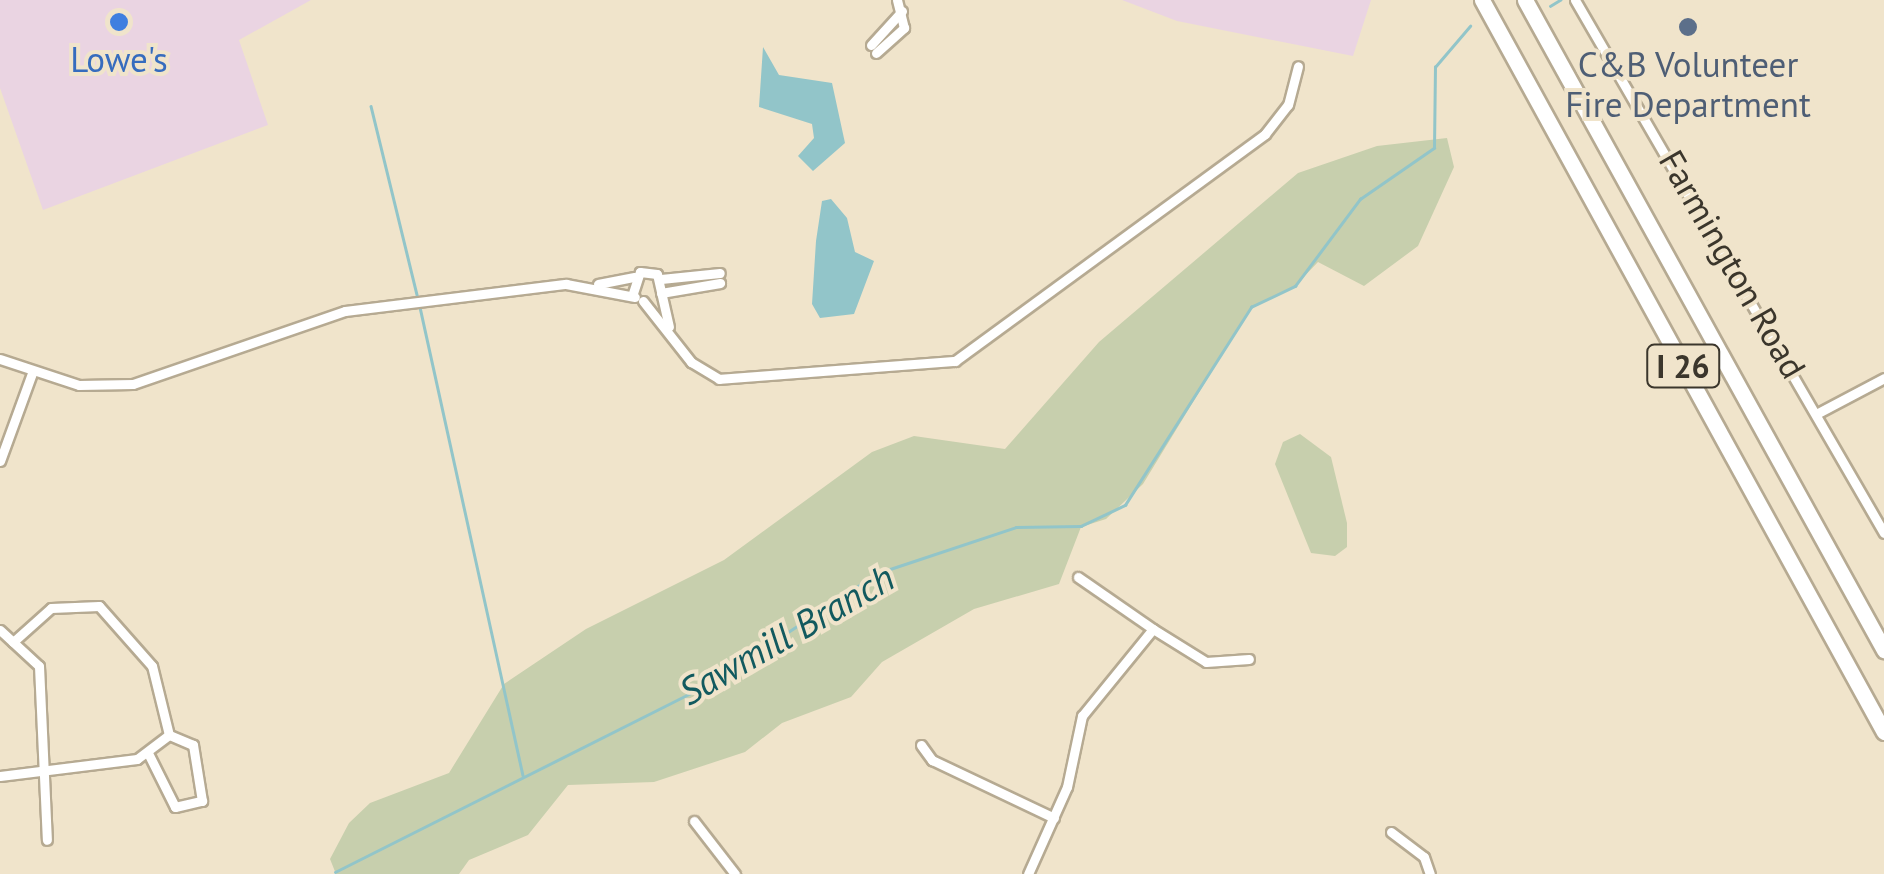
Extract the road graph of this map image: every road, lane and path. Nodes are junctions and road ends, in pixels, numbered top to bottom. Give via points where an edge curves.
1 (1482, 0) edge
2 (1525, 0) edge
3 (1575, 0) edge
4 (900, 4) edge
5 (873, 49) dead end
6 (1298, 66) dead end
7 (634, 277) junction
8 (661, 279) junction
9 (584, 286) junction
10 (660, 294) junction
11 (639, 299) junction
12 (672, 335) junction
13 (0, 360) edge
14 (32, 373) junction
15 (1884, 378) edge
16 (1818, 413) junction
17 (0, 461) edge
18 (1884, 533) edge
19 (1078, 577) dead end
20 (1152, 629) junction
21 (0, 630) edge
22 (14, 642) junction
23 (1884, 650) edge
24 (1249, 659) dead end
25 (1884, 732) edge
26 (168, 734) junction
27 (921, 744) dead end
28 (149, 755) junction
29 (44, 772) junction
30 (0, 776) edge
31 (1054, 818) junction
32 (694, 822) dead end
33 (1391, 832) dead end
34 (46, 840) dead end
35 (735, 874) edge
36 (1028, 874) edge
37 (1430, 874) edge

1 - 25 highway, I 26
2 - 23 highway, I 26
3 - 16 street, Farmington Road
4 - 5 street via 904,28
6 - 12 street via 1288,106 1265,134 955,361 736,382 704,372
7 - 8 street via 647,270
7 - 9 street
7 - 11 street
8 - 10 street
8 - 10 street via 720,278
9 - 11 street
9 - 14 street via 345,311 133,384
10 - 11 street
10 - 12 street
11 - 12 street
13 - 14 street
14 - 17 street
15 - 16 street
16 - 18 street, Farmington Road
19 - 20 street via 1099,583
20 - 24 street via 1206,662
20 - 31 street via 1082,716
21 - 22 street
22 - 26 street via 52,608 99,606 152,666
22 - 29 street via 40,666
26 - 28 street
26 - 28 street via 192,745 202,801 176,806
27 - 31 street via 932,760
28 - 29 street
29 - 30 street
29 - 34 street
31 - 36 street
32 - 35 street
33 - 37 street via 1424,857

